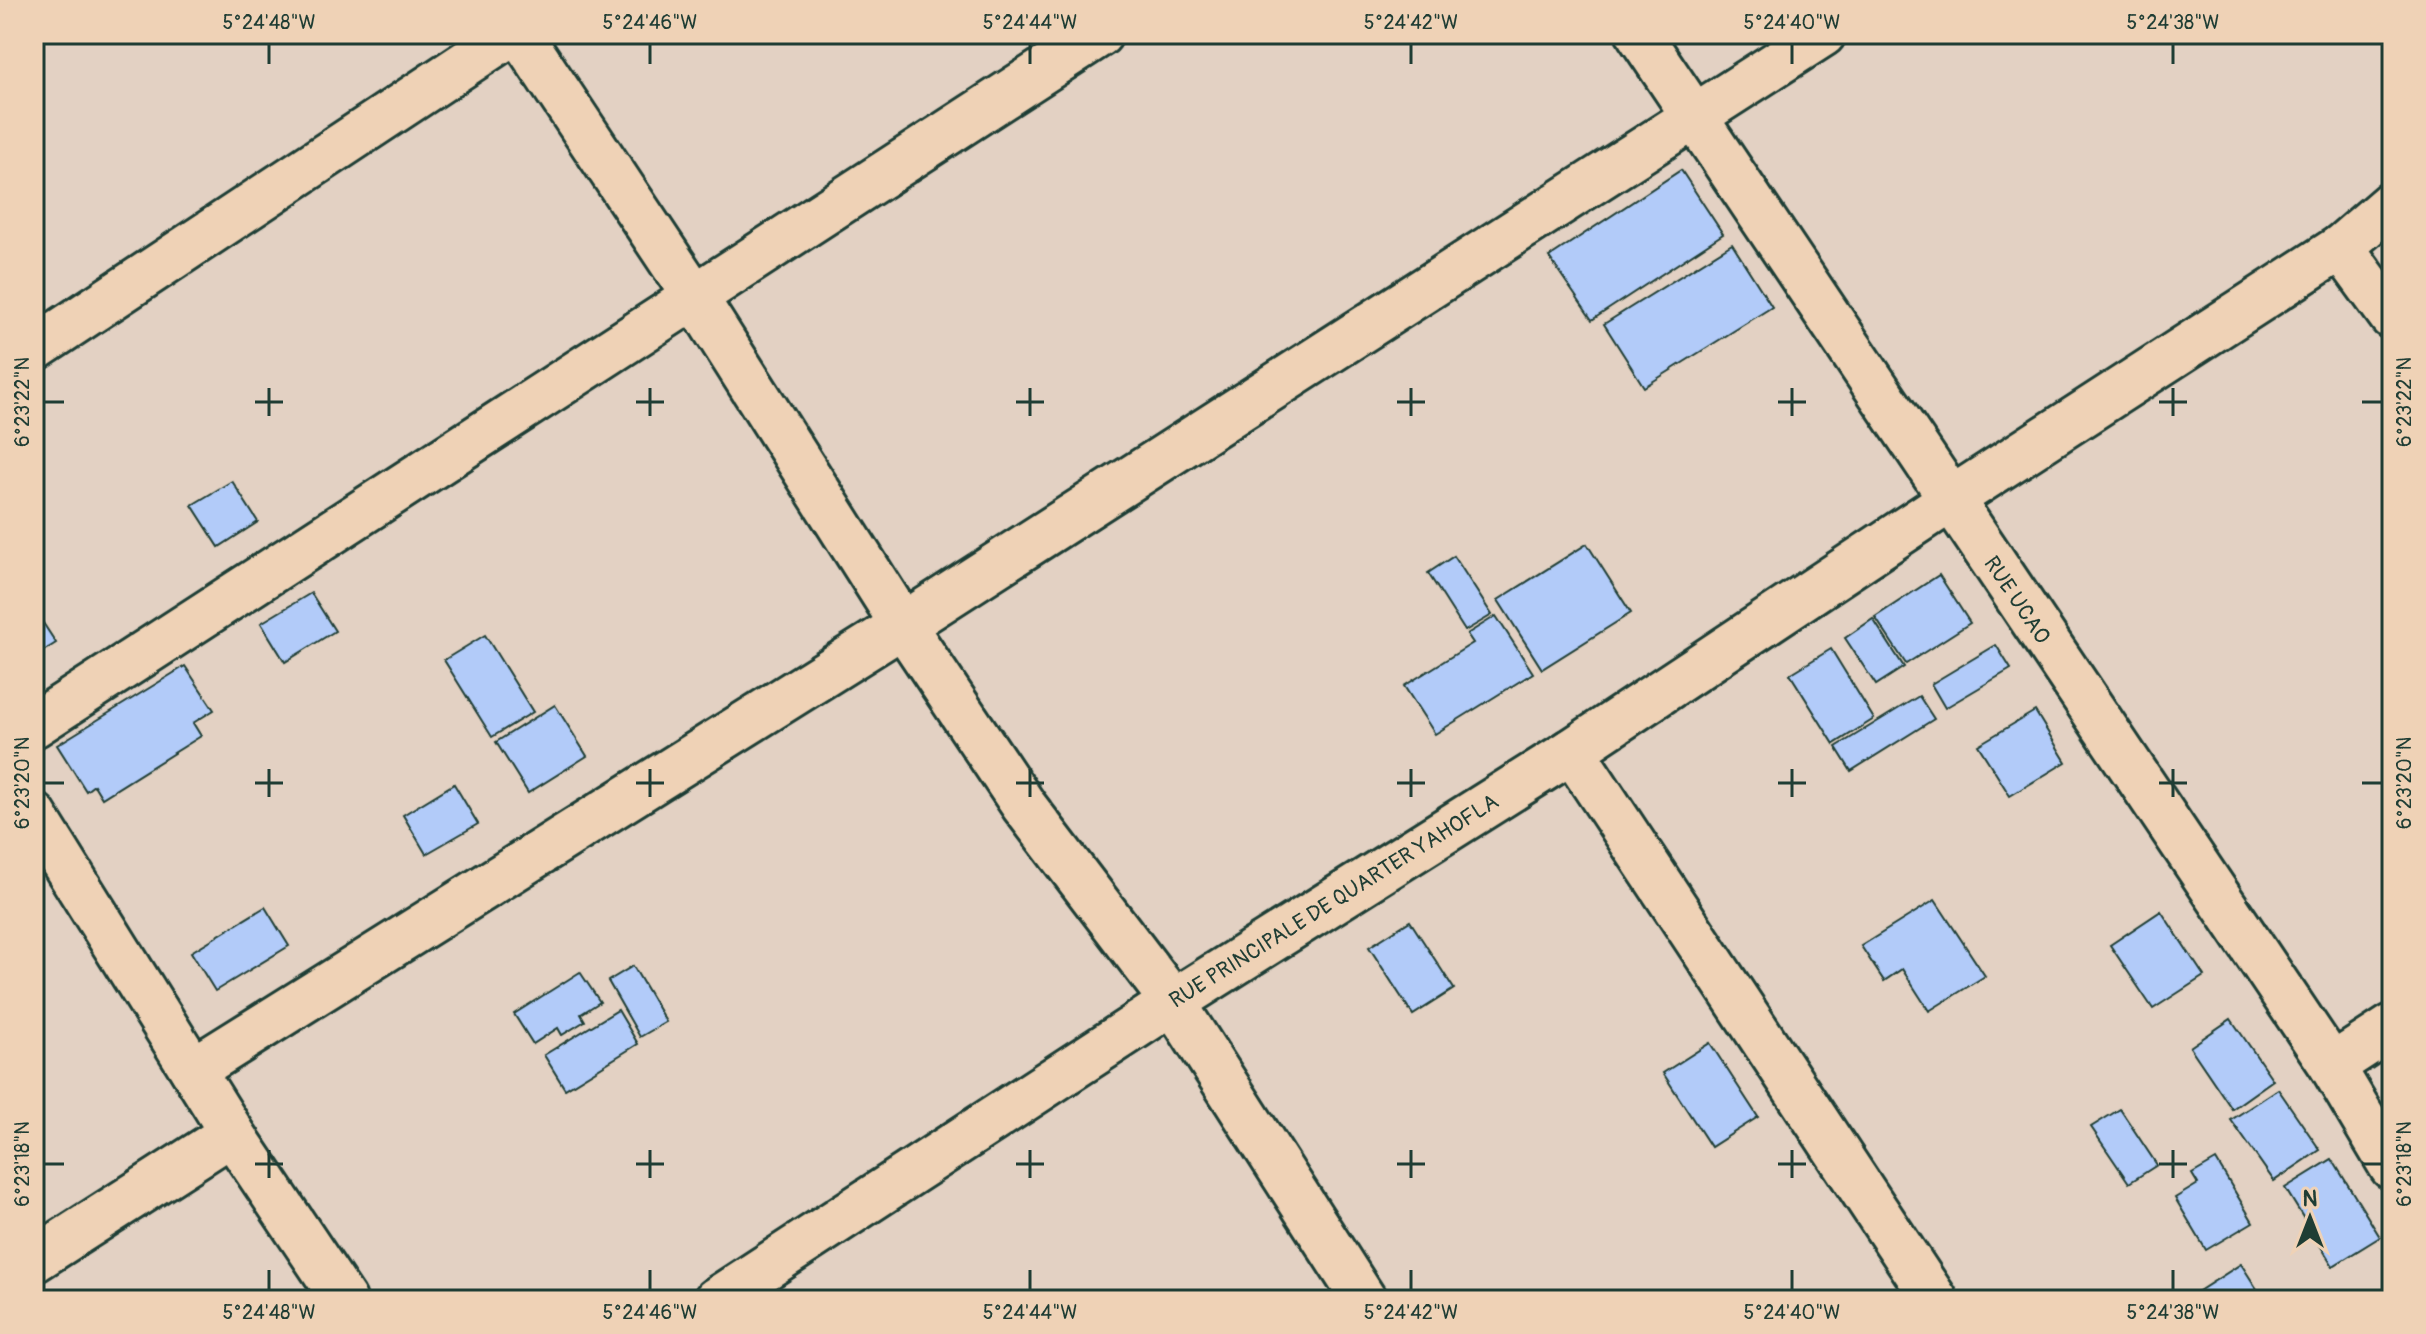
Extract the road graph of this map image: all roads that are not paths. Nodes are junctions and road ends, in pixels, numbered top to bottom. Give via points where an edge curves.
1 (510, 34) edge
2 (520, 34) edge
3 (1100, 34) edge
4 (1639, 34) edge
5 (1823, 34) edge
6 (1692, 117) junction
7 (2392, 203) edge
8 (2341, 247) junction
9 (695, 297) junction
10 (2392, 317) edge
11 (34, 349) edge
12 (1950, 500) junction
13 (903, 625) junction
14 (34, 725) edge
15 (1572, 751) junction
16 (34, 815) edge
17 (1173, 1002) junction
18 (2392, 1027) edge
19 (2332, 1066) junction
20 (193, 1070) junction
21 (232, 1133) junction
22 (2392, 1167) edge
23 (34, 1260) edge
24 (344, 1300) edge
25 (716, 1300) edge
26 (1364, 1300) edge
27 (1935, 1300) edge

1 - 11 street
2 - 9 street
3 - 9 street
4 - 6 street, RUE UCAO
5 - 6 street
6 - 12 street, RUE UCAO
6 - 13 street
7 - 8 street, RUE PRINCIPALE DE QUARTER YAHOFLA
8 - 10 street
8 - 12 street, RUE PRINCIPALE DE QUARTER YAHOFLA
9 - 13 street
9 - 14 street
12 - 15 street, RUE PRINCIPALE DE QUARTER YAHOFLA
12 - 19 street, RUE UCAO
13 - 17 street via 1024,806
13 - 20 street
15 - 17 street, RUE PRINCIPALE DE QUARTER YAHOFLA
15 - 27 street
16 - 20 street
17 - 25 street, RUE PRINCIPALE DE QUARTER YAHOFLA
17 - 26 street
18 - 19 street
19 - 22 street, RUE UCAO
20 - 21 street
21 - 23 street
21 - 24 street

